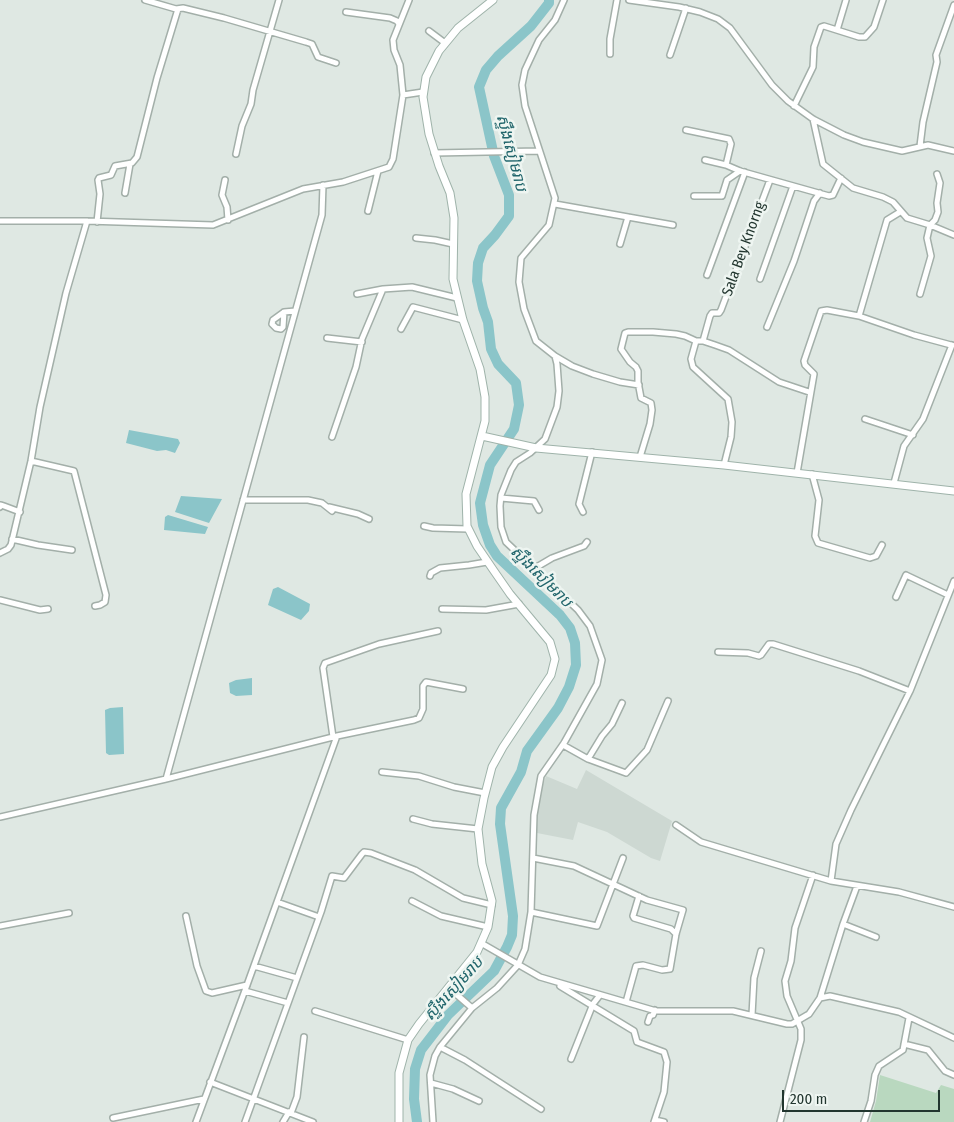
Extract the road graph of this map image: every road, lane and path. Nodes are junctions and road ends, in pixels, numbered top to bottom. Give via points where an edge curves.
1 (145, 0) edge
2 (278, 0) edge
3 (409, 0) edge
4 (493, 0) edge
5 (564, 0) edge
6 (617, 0) edge
7 (629, 0) edge
8 (846, 0) edge
9 (883, 0) edge
10 (954, 5) edge
11 (686, 8) junction
12 (178, 9) junction
13 (346, 12) dead end
14 (399, 24) junction
15 (837, 30) junction
16 (271, 31) junction
17 (429, 31) dead end
18 (445, 43) junction
19 (610, 54) dead end
20 (670, 55) dead end
21 (336, 63) dead end
22 (423, 92) junction
23 (403, 94) junction
24 (794, 106) junction
25 (813, 119) junction
26 (686, 130) dead end
27 (920, 146) junction
28 (539, 151) junction
29 (954, 152) edge
30 (434, 153) junction
31 (236, 154) dead end
32 (705, 160) dead end
33 (130, 164) junction
34 (726, 166) junction
35 (378, 171) junction
36 (743, 172) junction
37 (937, 174) dead end
38 (841, 178) junction
39 (225, 180) dead end
40 (770, 180) junction
41 (323, 185) junction
42 (793, 186) junction
43 (125, 193) dead end
44 (820, 193) junction
45 (694, 196) dead end
46 (555, 204) junction
47 (368, 211) dead end
48 (900, 212) junction
49 (628, 217) junction
50 (228, 220) junction
51 (0, 221) edge
52 (87, 221) junction
53 (96, 222) junction
54 (673, 225) dead end
55 (930, 225) junction
56 (954, 235) edge
57 (416, 238) dead end
58 (453, 244) junction
59 (620, 244) dead end
60 (707, 275) dead end
61 (760, 279) dead end
62 (383, 289) junction
63 (357, 294) dead end
64 (920, 294) dead end
65 (457, 298) junction
66 (294, 311) junction
67 (284, 312) dead end
68 (860, 316) junction
69 (463, 320) junction
70 (767, 327) dead end
71 (401, 329) dead end
72 (327, 338) dead end
73 (696, 341) junction
74 (703, 341) junction
75 (362, 342) junction
76 (952, 345) edge
77 (555, 356) junction
78 (639, 385) junction
79 (809, 392) junction
80 (865, 419) dead end
81 (913, 435) junction
82 (482, 436) junction
83 (332, 437) dead end
84 (533, 447) junction
85 (592, 452) junction
86 (640, 457) junction
87 (31, 461) junction
88 (724, 465) junction
89 (796, 473) junction
90 (812, 474) junction
91 (894, 484) junction
92 (954, 491) edge
93 (501, 498) junction
94 (243, 500) junction
95 (0, 507) edge
96 (539, 510) dead end
97 (20, 512) junction
98 (583, 512) dead end
99 (369, 519) dead end
100 (424, 526) dead end
101 (468, 528) junction
102 (12, 539) junction
103 (587, 542) dead end
104 (882, 545) dead end
105 (72, 550) dead end
106 (0, 553) edge
107 (487, 562) junction
108 (535, 568) junction
109 (430, 576) dead end
110 (954, 581) edge
111 (948, 595) junction
112 (896, 597) dead end
113 (0, 600) edge
114 (519, 604) junction
115 (95, 606) dead end
116 (48, 609) dead end
117 (442, 609) dead end
118 (438, 631) dead end
119 (718, 652) dead end
120 (464, 689) dead end
121 (910, 691) junction
122 (668, 701) dead end
123 (622, 703) dead end
124 (335, 736) junction
125 (563, 745) junction
126 (588, 758) junction
127 (382, 772) dead end
128 (166, 779) junction
129 (485, 793) junction
130 (0, 817) edge
131 (413, 819) dead end
132 (676, 825) dead end
133 (478, 829) junction
134 (533, 858) junction
135 (623, 858) dead end
136 (813, 875) junction
137 (827, 879) junction
138 (612, 884) junction
139 (857, 886) junction
140 (638, 896) junction
141 (412, 901) dead end
142 (277, 902) junction
143 (492, 905) junction
144 (954, 907) edge
145 (531, 912) junction
146 (69, 913) dead end
147 (186, 916) dead end
148 (319, 918) junction
149 (843, 924) junction
150 (0, 926) edge
151 (488, 927) junction
152 (676, 934) junction
153 (876, 937) dead end
154 (481, 943) junction
155 (761, 951) dead end
156 (518, 965) junction
157 (254, 966) junction
158 (297, 978) junction
159 (553, 982) junction
160 (246, 988) junction
161 (448, 988) junction
162 (600, 995) junction
163 (820, 998) junction
164 (626, 1002) junction
165 (288, 1003) junction
166 (593, 1004) junction
167 (470, 1007) junction
168 (655, 1010) junction
169 (315, 1011) dead end
170 (752, 1015) junction
171 (909, 1018) junction
172 (799, 1021) junction
173 (648, 1022) dead end
174 (304, 1037) dead end
175 (954, 1038) edge
176 (408, 1040) junction
177 (904, 1044) junction
178 (440, 1047) junction
179 (571, 1059) dead end
180 (954, 1075) edge
181 (210, 1082) junction
182 (430, 1083) junction
183 (254, 1098) junction
184 (204, 1099) junction
185 (479, 1101) dead end
186 (541, 1109) dead end
187 (290, 1113) junction
188 (113, 1118) dead end
189 (654, 1121) edge
190 (196, 1122) edge
191 (245, 1122) edge
192 (283, 1122) edge
193 (313, 1122) edge
194 (399, 1122) edge
195 (434, 1122) edge
196 (664, 1122) edge
197 (780, 1122) edge
198 (864, 1122) edge

1 - 12 street
2 - 16 street
3 - 14 street
4 - 18 street
5 - 28 street via 555,20 538,40 522,85
6 - 19 street
7 - 11 street
8 - 15 street
9 - 15 street via 874,27 867,36 859,37
10 - 27 street via 936,55
11 - 20 street
11 - 24 street via 718,19 730,28 772,86
12 - 16 street
12 - 33 street via 137,157
13 - 14 street via 390,18
14 - 23 street via 393,40
15 - 24 street via 820,27 813,67
16 - 21 street via 312,44 318,57
16 - 31 street
17 - 18 street
18 - 22 street via 431,65
22 - 23 street
22 - 30 street
23 - 35 street via 393,159 389,167
24 - 25 street
25 - 27 street via 864,142 902,151
25 - 38 street via 823,164
26 - 34 street via 729,139 731,144
27 - 29 street via 933,145
28 - 30 street
28 - 46 street via 554,192
30 - 58 street via 450,193 454,218
32 - 34 street
33 - 43 street
33 - 53 street via 115,166 111,174 98,180 100,194
34 - 36 street
35 - 41 street
35 - 47 street
36 - 40 street
36 - 45 street via 727,180 722,196
36 - 60 street
37 - 55 street via 940,179 938,212
38 - 44 street via 834,195
38 - 48 street via 853,188 893,202
39 - 50 street via 222,195
40 - 42 street
40 - 74 street, Sala Bey Knorng via 721,310 710,316
41 - 50 street via 279,197
41 - 66 street via 322,214
42 - 44 street
42 - 61 street
44 - 70 street
46 - 49 street
46 - 77 street via 549,224 522,258 519,282 526,316 536,341
48 - 55 street via 907,218
48 - 68 street via 887,220
49 - 54 street
49 - 59 street
50 - 53 street via 206,226
51 - 52 street
52 - 53 street
52 - 87 street via 66,293
55 - 56 street
55 - 64 street via 927,238 931,256
57 - 58 street
58 - 65 street via 453,279
62 - 63 street
62 - 65 street via 412,287
62 - 75 street
65 - 69 street
66 - 67 street
66 - 94 street
68 - 76 street
68 - 79 street via 826,310 819,313 804,361 814,374
69 - 71 street via 413,307
69 - 82 street via 476,356 485,397
72 - 75 street
73 - 74 street
73 - 78 street via 676,334 625,333 621,349 638,371
73 - 88 street via 691,359 693,366 728,399 732,422
74 - 79 street via 729,350 780,382
75 - 83 street
76 - 81 street
77 - 78 street via 572,366 609,379
77 - 84 street via 559,372 557,407 545,439
78 - 86 street via 641,398 651,403 652,410
79 - 89 street
80 - 81 street
81 - 91 street via 904,446
82 - 84 street
82 - 101 street via 466,494
84 - 85 street
84 - 93 street via 509,473
85 - 86 street
85 - 98 street via 579,504
86 - 88 street
87 - 97 street
87 - 115 street via 74,471 106,595 105,602
88 - 89 street
89 - 90 street
90 - 91 street
90 - 104 street via 820,500 815,536 818,544 870,558 876,556
91 - 92 street
93 - 96 street via 534,501
93 - 108 street via 506,542
94 - 99 street via 308,500
94 - 128 street
95 - 97 street
97 - 102 street
100 - 101 street
101 - 107 street
102 - 105 street
102 - 106 street via 8,549
103 - 108 street
107 - 109 street via 440,568
107 - 114 street
108 - 125 street via 590,626 602,660 597,684
110 - 111 street
111 - 112 street via 906,575
111 - 121 street
113 - 116 street
114 - 117 street via 486,610
114 - 129 street via 550,642 554,663 551,675 493,765
118 - 124 street via 379,644 325,663 323,668
119 - 121 street via 762,656 770,643
120 - 124 street via 426,682 423,686 423,709 418,718
121 - 137 street via 851,810 836,844
122 - 126 street via 647,750 630,771 624,773
123 - 126 street via 612,724
124 - 128 street
124 - 142 street
125 - 126 street
125 - 134 street via 541,776 534,815
127 - 129 street via 419,776
128 - 130 street
129 - 133 street
131 - 133 street
132 - 136 street via 701,842
133 - 143 street
134 - 138 street via 574,866
134 - 145 street
135 - 138 street
136 - 137 street
136 - 172 street via 795,928 785,981 786,996
137 - 139 street
138 - 140 street
138 - 145 street via 597,926
139 - 144 street via 899,892
139 - 149 street
140 - 152 street via 633,917 671,929
140 - 152 street via 683,910
141 - 151 street via 441,916
142 - 148 street
142 - 157 street
143 - 148 street via 464,898 415,870 367,852 362,854 346,877 332,876
143 - 151 street
145 - 156 street via 525,949
146 - 150 street
147 - 160 street via 206,991
148 - 158 street
149 - 153 street
149 - 163 street
151 - 154 street
152 - 164 street via 670,969 636,966
154 - 156 street
154 - 161 street
155 - 170 street via 754,978
156 - 159 street
156 - 167 street via 497,988
157 - 158 street
157 - 160 street
158 - 165 street
159 - 162 street
159 - 166 street
160 - 165 street
160 - 181 street
161 - 167 street
161 - 176 street
162 - 164 street
162 - 166 street
163 - 171 street via 830,996 899,1012
163 - 172 street
164 - 168 street
165 - 183 street
166 - 179 street
166 - 189 street via 634,1031 637,1042 664,1052 664,1092
167 - 178 street
168 - 170 street via 734,1011
168 - 173 street
169 - 176 street
170 - 172 street via 787,1024
171 - 175 street
171 - 177 street
172 - 197 street via 802,1040
174 - 187 street via 297,1097
176 - 194 street via 399,1073
177 - 180 street via 928,1050 945,1070
177 - 198 street via 903,1050 879,1066
178 - 182 street via 430,1071
178 - 186 street
181 - 183 street
181 - 184 street
182 - 185 street
182 - 195 street
183 - 187 street
183 - 191 street
184 - 188 street
184 - 190 street
187 - 192 street
187 - 193 street
189 - 196 street

